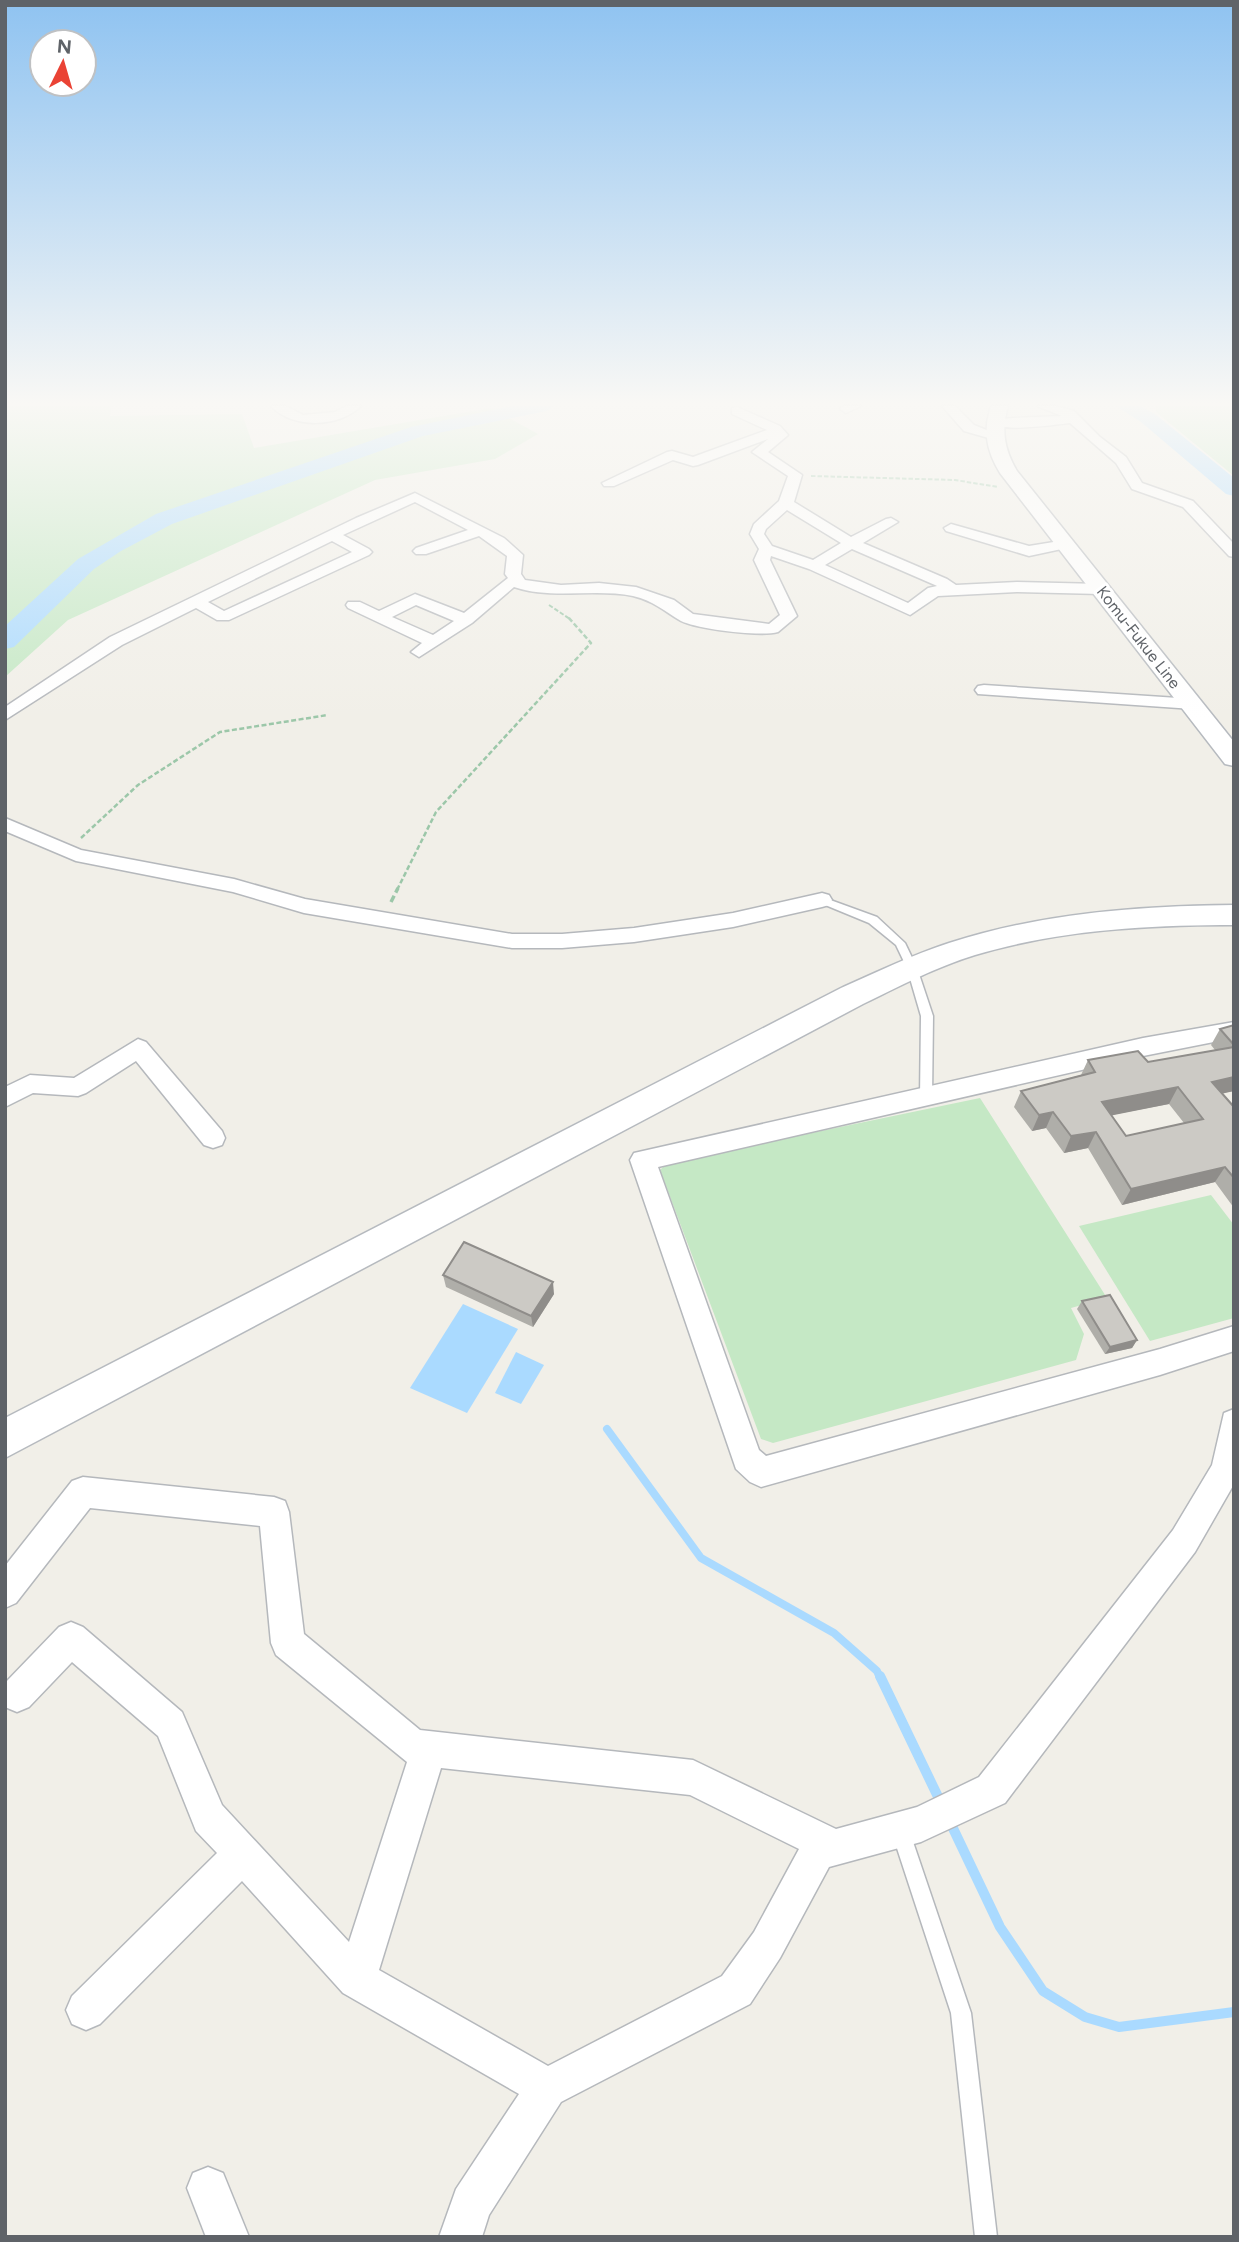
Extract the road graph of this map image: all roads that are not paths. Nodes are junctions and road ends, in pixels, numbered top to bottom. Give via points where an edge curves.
1 (387, 511) edge
2 (440, 511) edge
3 (777, 511) edge
4 (798, 511) edge
5 (1039, 511) edge
6 (1194, 511) edge
7 (891, 522) dead end
8 (951, 528) dead end
9 (480, 531) junction
10 (332, 536) junction
11 (851, 543) junction
12 (1066, 544) junction
13 (766, 549) junction
14 (421, 551) dead end
15 (1234, 553) edge
16 (814, 566) junction
17 (517, 580) junction
18 (785, 581) junction
19 (1101, 589) junction
20 (952, 590) junction
21 (195, 601) junction
22 (354, 606) dead end
23 (379, 617) junction
24 (466, 620) junction
25 (434, 642) junction
26 (419, 652) dead end
27 (984, 690) dead end
28 (1193, 704) junction
29 (5, 715) edge
30 (1227, 740) edge
31 (1234, 759) edge
32 (5, 824) edge
33 (822, 900) joint
34 (1234, 915) edge
35 (912, 968) junction
36 (1234, 1030) edge
37 (5, 1098) edge
38 (926, 1098) junction
39 (213, 1138) dead end
40 (1234, 1338) edge
41 (1234, 1423) edge
42 (5, 1439) edge
43 (1230, 1471) edge
44 (5, 1592) edge
45 (17, 1695) dead end
46 (429, 1748) junction
47 (900, 1829) junction
48 (834, 1847) junction
49 (241, 1855) junction
50 (357, 1979) junction
51 (86, 2010) dead end
52 (547, 2088) junction
53 (208, 2188) dead end
54 (228, 2237) edge
55 (460, 2237) edge
56 (985, 2237) edge

1 - 10 street
2 - 9 street
3 - 13 street via 759,527 757,534
4 - 11 street
5 - 12 street, Komu-Fukue Line
6 - 15 street
7 - 11 street
8 - 12 street via 1029,551
9 - 14 street
9 - 17 street via 515,555 513,574
10 - 21 street
10 - 21 street via 364,552 223,617
11 - 16 street
11 - 20 street
12 - 19 street, Komu-Fukue Line
13 - 16 street
13 - 18 street via 762,560
16 - 18 street
16 - 20 street via 910,610 934,591
17 - 18 street via 534,588 636,592 710,624 772,629 789,616
17 - 24 street
19 - 20 street
19 - 28 street, Komu-Fukue Line
21 - 29 street via 116,641
22 - 23 street
23 - 24 street via 415,599
23 - 25 street
24 - 25 street
25 - 26 street
27 - 28 street
28 - 30 street, Komu-Fukue Line
30 - 31 street, Komu-Fukue Line
32 - 33 street via 76,855 234,886 304,906 512,940 634,936
33 - 35 lane via 873,920 900,943
34 - 35 street via 1158,915 1081,923 979,944
35 - 38 lane via 927,1016
35 - 42 street
36 - 38 street
37 - 39 street via 30,1084 78,1087 138,1048
38 - 40 street via 643,1160 747,1459 761,1472
41 - 43 street
43 - 47 street via 1184,1541 992,1790
44 - 46 street via 83,1492 274,1512 288,1643 412,1747
45 - 49 street via 71,1639 170,1724 208,1818
46 - 48 street via 693,1778
46 - 50 street
47 - 48 street
47 - 56 lane via 961,2013
48 - 52 street via 817,1852 767,1945 736,1990
49 - 50 street
49 - 51 street
50 - 52 street
52 - 55 street via 471,2204
53 - 54 street

